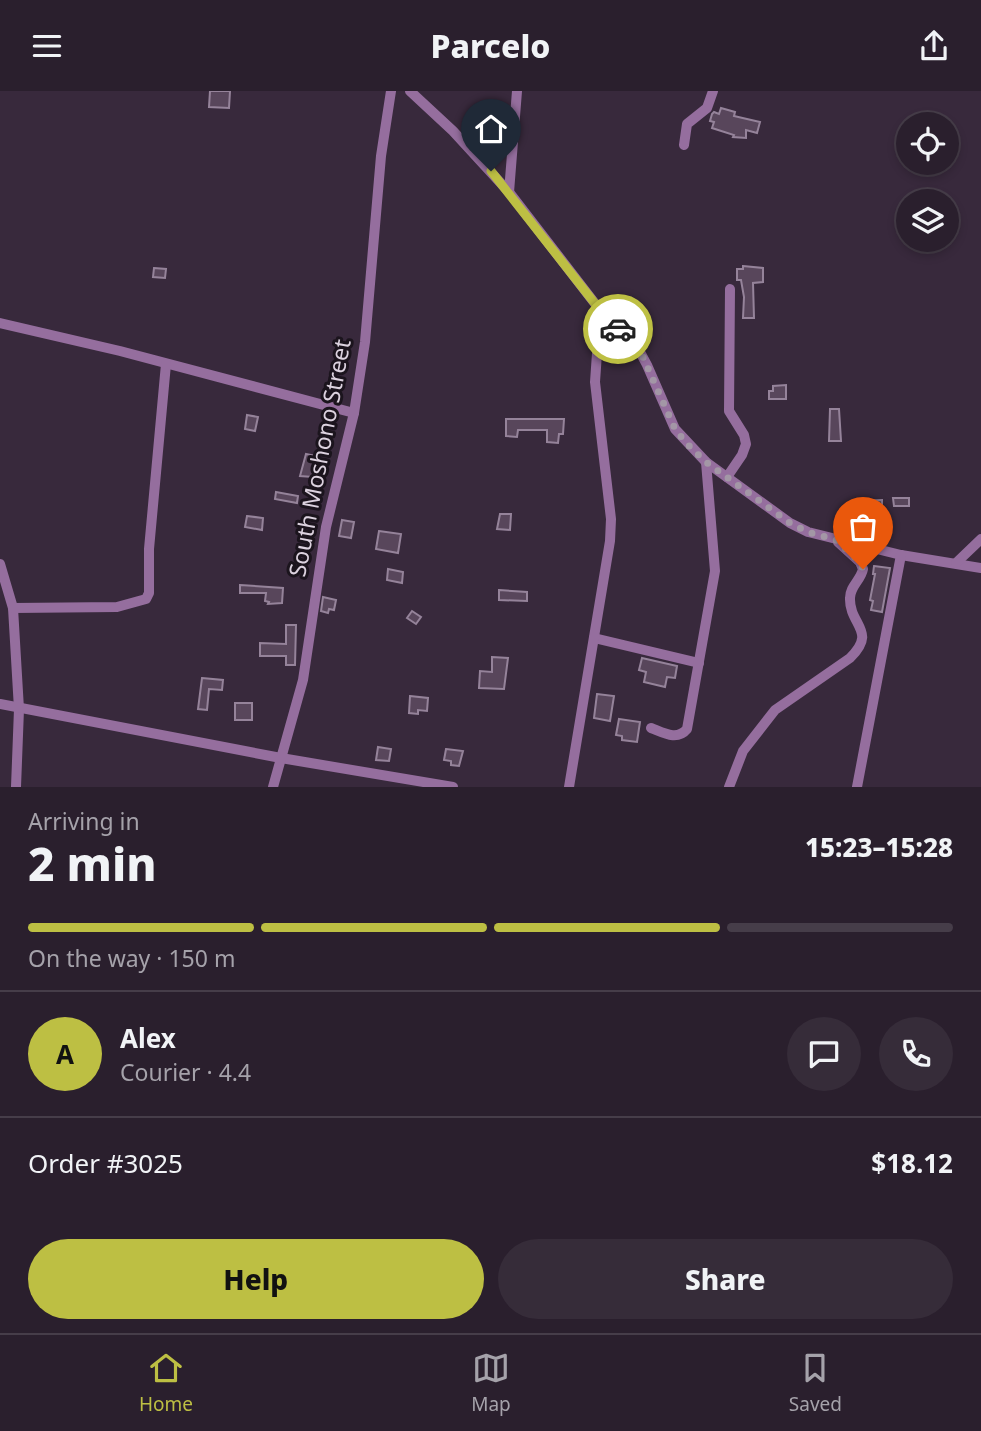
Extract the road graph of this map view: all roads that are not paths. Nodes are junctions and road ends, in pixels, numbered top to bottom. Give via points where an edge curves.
1 (391, 91) edge
2 (410, 91) edge
3 (517, 91) edge
4 (713, 91) edge
5 (684, 145) dead end
6 (509, 192) junction
7 (730, 289) dead end
8 (600, 310) junction
9 (0, 323) edge
10 (166, 364) junction
11 (354, 413) junction
12 (706, 462) junction
13 (727, 477) junction
14 (981, 539) edge
15 (836, 540) junction
16 (901, 555) junction
17 (956, 563) junction
18 (0, 564) edge
19 (981, 568) edge
20 (13, 608) junction
21 (594, 638) junction
22 (699, 663) junction
23 (0, 704) edge
24 (19, 709) junction
25 (651, 729) dead end
26 (281, 758) junction
27 (16, 787) edge
28 (273, 787) edge
29 (453, 787) edge
30 (569, 787) edge
31 (729, 787) edge
32 (857, 787) edge

1 - 11 street, South Moshono Street
2 - 6 street
3 - 6 street
4 - 5 street via 707,108 687,124
6 - 8 street
7 - 13 street via 729,411 746,444
8 - 12 street via 639,350 675,429
8 - 21 street via 596,382 611,531
9 - 10 street
10 - 11 street
10 - 20 street via 146,599 117,607
11 - 26 street, South Moshono Street via 326,527 303,680
12 - 13 street
12 - 22 street via 715,571
13 - 15 street via 790,523
14 - 17 street
15 - 16 street
15 - 31 street via 863,569 850,597 862,629 860,647 775,710 743,751
16 - 17 street
16 - 32 street
17 - 19 street
18 - 20 street
20 - 24 street
21 - 22 street
21 - 30 street
22 - 25 street via 687,729 675,736
23 - 24 street
24 - 26 street
24 - 27 street
26 - 28 street, South Moshono Street
26 - 29 street

